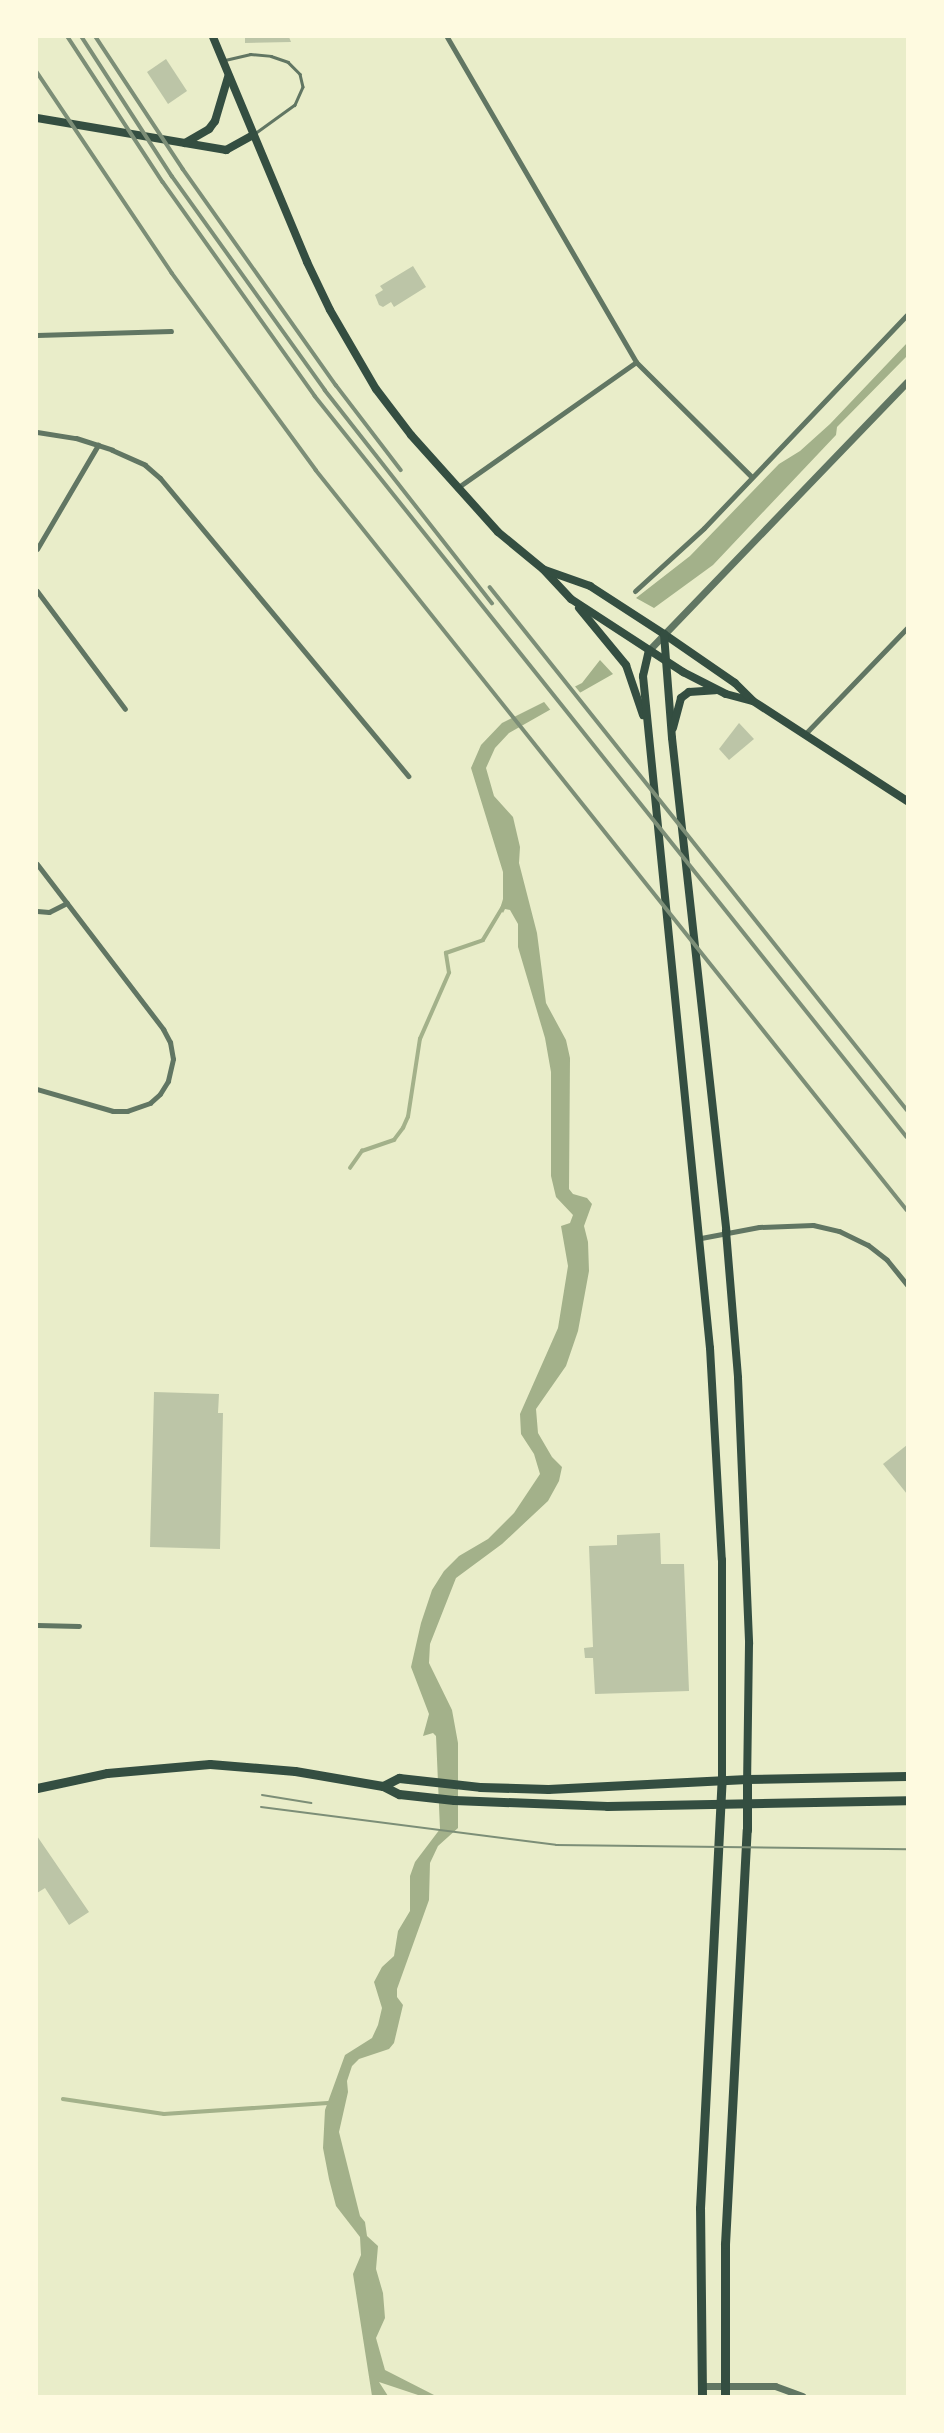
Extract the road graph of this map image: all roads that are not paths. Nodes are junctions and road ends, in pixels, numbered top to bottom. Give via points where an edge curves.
1 (214, 37) edge
2 (447, 37) edge
3 (222, 61) junction
4 (228, 77) junction
5 (37, 118) edge
6 (253, 135) junction
7 (185, 143) junction
8 (907, 314) edge
9 (171, 331) dead end
10 (37, 335) edge
11 (636, 362) junction
12 (907, 382) edge
13 (37, 432) edge
14 (98, 445) junction
15 (752, 477) junction
16 (457, 488) junction
17 (37, 549) edge
18 (543, 569) junction
19 (37, 591) edge
20 (635, 591) dead end
21 (571, 599) junction
22 (907, 628) edge
23 (664, 634) junction
24 (665, 647) junction
25 (649, 650) junction
26 (687, 652) junction
27 (666, 660) junction
28 (726, 694) junction
29 (752, 701) junction
30 (125, 709) dead end
31 (805, 734) junction
32 (650, 738) junction
33 (671, 738) junction
34 (408, 776) dead end
35 (907, 801) edge
36 (37, 864) edge
37 (67, 903) junction
38 (37, 911) edge
39 (37, 1089) edge
40 (726, 1231) junction
41 (701, 1238) junction
42 (907, 1285) edge
43 (37, 1625) edge
44 (79, 1626) dead end
45 (907, 1776) edge
46 (747, 1779) junction
47 (722, 1780) junction
48 (383, 1786) junction
49 (37, 1788) edge
50 (907, 1800) edge
51 (748, 1801) junction
52 (722, 1802) junction
53 (702, 2391) edge
54 (725, 2392) edge
55 (802, 2396) edge

1 - 3 main road
2 - 11 street
3 - 4 main road
3 - 6 lane via 250,54 271,55 300,74 303,88 295,105
4 - 6 main road
4 - 7 main road via 215,121
5 - 7 main road
6 - 7 main road via 226,150
6 - 16 main road via 330,310 376,389
8 - 15 street
9 - 10 street
11 - 15 street
11 - 16 street
12 - 23 street
13 - 14 street
14 - 17 street
14 - 34 street via 145,465 160,478
15 - 20 street
16 - 18 main road via 498,532
18 - 21 main road
18 - 23 main road via 590,586
19 - 30 street
21 - 25 main road
21 - 32 main road via 626,665
22 - 31 street
23 - 24 main road
23 - 25 street
23 - 26 main road
24 - 25 main road
24 - 26 main road
24 - 27 main road
25 - 27 main road
25 - 32 main road via 643,676
26 - 29 main road via 735,683
27 - 28 main road
27 - 33 main road
28 - 29 main road
28 - 33 main road via 713,689 685,696 677,706
29 - 31 main road
31 - 35 main road
32 - 41 main road
33 - 40 main road
36 - 37 street
37 - 38 street via 49,912
37 - 39 street via 154,1016 173,1050 172,1069 160,1094 139,1108 113,1111
40 - 41 street
40 - 42 street via 813,1225 839,1231 869,1245
40 - 46 main road via 743,1466 749,1644
41 - 47 main road via 722,1560
43 - 44 street
45 - 46 main road
46 - 47 main road
46 - 51 main road
47 - 48 main road via 548,1789 400,1778
47 - 52 main road
48 - 49 main road via 282,1769 210,1764 136,1769
48 - 52 main road via 399,1794 484,1802 607,1806
50 - 51 main road
51 - 52 main road
51 - 54 main road via 727,2192
52 - 53 main road via 700,2208
53 - 54 street
54 - 55 street via 775,2386

